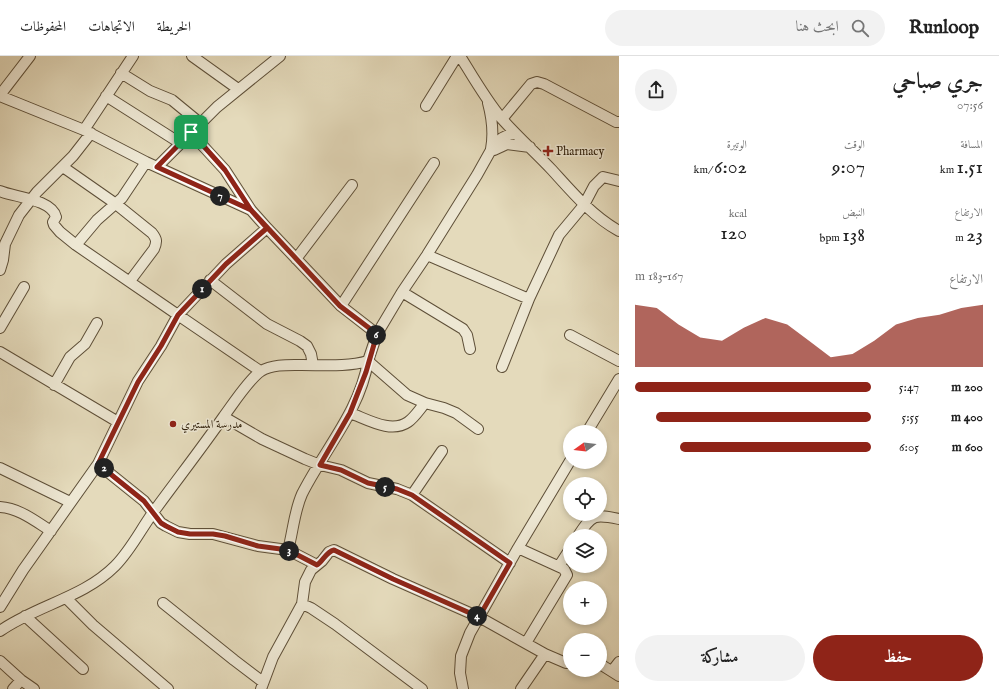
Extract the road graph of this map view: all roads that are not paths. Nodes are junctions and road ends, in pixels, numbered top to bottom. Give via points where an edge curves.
1 (30, 56) edge
2 (133, 56) edge
3 (192, 56) edge
4 (280, 56) edge
5 (462, 58) edge
6 (121, 73) junction
7 (238, 89) junction
8 (0, 96) edge
9 (106, 96) junction
10 (486, 98) junction
11 (426, 106) dead end
12 (502, 119) junction
13 (619, 122) edge
14 (200, 123) junction
15 (87, 132) junction
16 (191, 132) junction
17 (514, 132) junction
18 (180, 143) junction
19 (531, 148) junction
20 (489, 152) junction
21 (146, 162) junction
22 (434, 163) dead end
23 (63, 167) junction
24 (157, 167) junction
25 (619, 181) edge
26 (352, 185) dead end
27 (0, 191) edge
28 (31, 199) junction
29 (116, 204) junction
30 (584, 205) junction
31 (251, 210) junction
32 (267, 228) junction
33 (619, 231) edge
34 (76, 245) junction
35 (427, 255) junction
36 (296, 259) junction
37 (0, 270) edge
38 (210, 280) junction
39 (130, 281) junction
40 (24, 287) dead end
41 (402, 292) junction
42 (529, 299) junction
43 (340, 306) junction
44 (178, 315) junction
45 (97, 323) dead end
46 (0, 328) edge
47 (377, 334) junction
48 (570, 335) dead end
49 (470, 349) dead end
50 (0, 352) edge
51 (368, 361) junction
52 (619, 361) edge
53 (313, 365) junction
54 (502, 367) dead end
55 (260, 371) junction
56 (619, 379) edge
57 (54, 385) junction
58 (615, 396) edge
59 (425, 403) junction
60 (350, 413) junction
61 (224, 417) junction
62 (118, 422) junction
63 (593, 425) edge
64 (478, 430) dead end
65 (442, 451) dead end
66 (98, 464) junction
67 (320, 465) junction
68 (0, 468) edge
69 (565, 469) edge
70 (412, 495) junction
71 (70, 502) junction
72 (0, 507) edge
73 (154, 512) junction
74 (619, 519) edge
75 (583, 529) edge
76 (51, 531) junction
77 (518, 548) junction
78 (288, 550) junction
79 (563, 560) edge
80 (510, 563) junction
81 (317, 565) junction
82 (559, 566) junction
83 (66, 598) junction
84 (163, 603) dead end
85 (302, 604) junction
86 (0, 607) edge
87 (25, 616) junction
88 (479, 617) junction
89 (1, 628) edge
90 (526, 643) junction
91 (545, 654) junction
92 (0, 661) edge
93 (563, 662) edge
94 (619, 662) edge
95 (83, 669) dead end
96 (615, 673) edge
97 (21, 680) junction
98 (262, 686) edge
99 (13, 689) edge
100 (34, 689) edge
101 (168, 689) edge
102 (422, 689) edge
103 (463, 689) edge
104 (521, 689) edge

1 - 8 street
2 - 6 street
3 - 7 street
4 - 7 street
5 - 10 street
5 - 11 street
6 - 9 street
6 - 14 street via 150,91 172,100
7 - 14 street
8 - 15 street
9 - 15 street
9 - 18 street
10 - 12 street
10 - 20 street via 493,129 493,141
12 - 13 street via 531,84 537,82
12 - 17 street
14 - 16 street
15 - 21 street
15 - 23 street
16 - 18 street
16 - 31 street via 225,170
17 - 19 street
17 - 20 street via 502,138
18 - 24 street
19 - 20 street via 507,144
19 - 30 street
20 - 35 street
21 - 24 street
21 - 29 street
22 - 43 street
23 - 28 street
23 - 29 street
24 - 31 street
25 - 30 street via 603,177 594,186
26 - 36 street
27 - 28 street
28 - 34 street via 55,213 55,228
28 - 37 street via 19,215 5,244
29 - 34 street via 97,220
29 - 39 street via 152,233 157,243
30 - 33 street via 602,221
30 - 42 street via 559,235
31 - 32 street
32 - 36 street
32 - 38 street
34 - 39 street
35 - 41 street
35 - 42 street
36 - 43 street
38 - 44 street
38 - 53 street via 267,324 307,346
39 - 44 street
40 - 46 street
41 - 47 street
41 - 49 street via 463,329
42 - 54 street
43 - 47 street
44 - 55 street
44 - 62 street via 138,382
45 - 57 street via 86,344 70,357
47 - 51 street
48 - 52 street
50 - 57 street
51 - 53 street via 344,365
51 - 59 street via 407,395
51 - 60 street
53 - 55 street via 282,365
55 - 61 street
56 - 58 street
57 - 62 street
58 - 63 street
59 - 60 street via 407,423 392,427
59 - 64 street via 456,413
60 - 67 street
61 - 67 street via 262,439
61 - 73 street
62 - 66 street
65 - 70 street
66 - 71 street
66 - 73 street
67 - 70 street via 341,470 368,483
67 - 78 street via 298,504
68 - 71 street
69 - 77 street
70 - 80 street
71 - 76 street
72 - 76 street via 20,512
73 - 78 street via 161,523 178,532 213,534 258,546
73 - 83 street via 116,565 94,584
74 - 75 street via 596,516
76 - 86 street
77 - 80 street
77 - 82 street
78 - 81 street
79 - 82 street
80 - 88 street
81 - 85 street via 311,570 305,582
81 - 88 street via 334,550
82 - 90 street via 567,575
83 - 87 street
83 - 101 street via 93,625
84 - 98 street
85 - 98 street via 273,657
85 - 102 street via 335,624
87 - 89 street
87 - 95 street
88 - 90 street
88 - 103 street via 461,656 460,673
90 - 91 street
91 - 93 street
91 - 104 street
92 - 97 street
94 - 96 street
97 - 99 street
97 - 100 street

